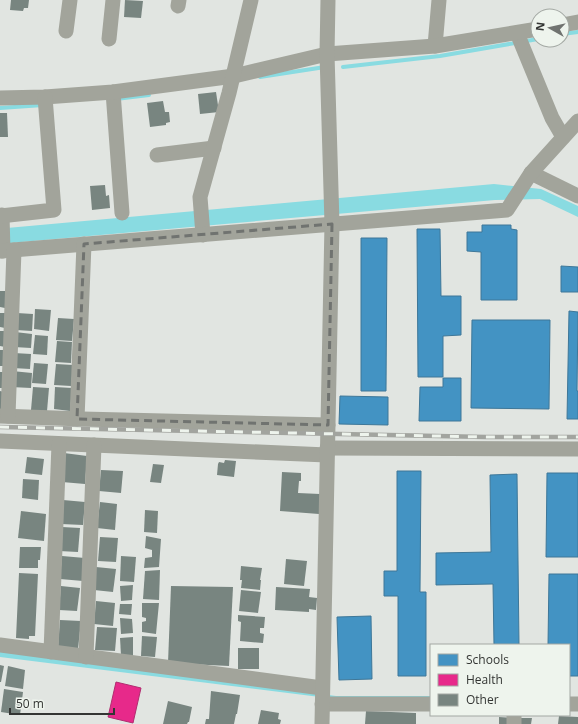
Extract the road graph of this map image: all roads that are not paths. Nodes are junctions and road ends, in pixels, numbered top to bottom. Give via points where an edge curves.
1 (70, 0) edge
2 (113, 0) edge
3 (251, 0) edge
4 (328, 0) edge
5 (439, 0) edge
6 (66, 32) dead end
7 (530, 32) edge
8 (519, 37) junction
9 (109, 39) dead end
10 (435, 46) junction
11 (328, 54) junction
12 (234, 76) junction
13 (113, 92) junction
14 (0, 98) edge
15 (45, 98) junction
16 (578, 120) edge
17 (563, 137) junction
18 (214, 148) junction
19 (157, 155) dead end
20 (527, 177) junction
21 (578, 196) edge
22 (122, 213) dead end
23 (1, 219) edge
24 (331, 221) junction
25 (203, 231) junction
26 (84, 244) junction
27 (5, 250) edge
28 (4, 416) edge
29 (76, 419) junction
30 (328, 425) junction
31 (0, 441) edge
32 (59, 444) junction
33 (94, 445) junction
34 (578, 449) edge
35 (327, 452) junction
36 (0, 646) edge
37 (50, 652) junction
38 (86, 657) junction
39 (322, 696) junction
40 (430, 704) edge
41 (322, 724) edge

1 - 6 street
2 - 9 street
3 - 12 street
4 - 11 street
5 - 10 street
7 - 8 street
8 - 10 street
8 - 17 street via 552,118
10 - 11 street
11 - 12 street
11 - 24 street
12 - 13 street
12 - 18 street
13 - 15 street
13 - 22 street
14 - 15 street
15 - 23 street via 54,210
16 - 17 street
17 - 20 street
18 - 19 street
18 - 25 street via 200,197
20 - 21 street
20 - 24 street via 507,210
23 - 27 street
24 - 25 street
24 - 30 street
25 - 26 street
26 - 27 street
26 - 29 street
27 - 28 street
28 - 29 street
29 - 30 street
30 - 35 street
31 - 32 street
32 - 33 street
32 - 37 street
33 - 35 street
33 - 38 street
34 - 35 street
35 - 39 street
36 - 37 street
37 - 38 street
38 - 39 street
39 - 40 street
39 - 41 street

